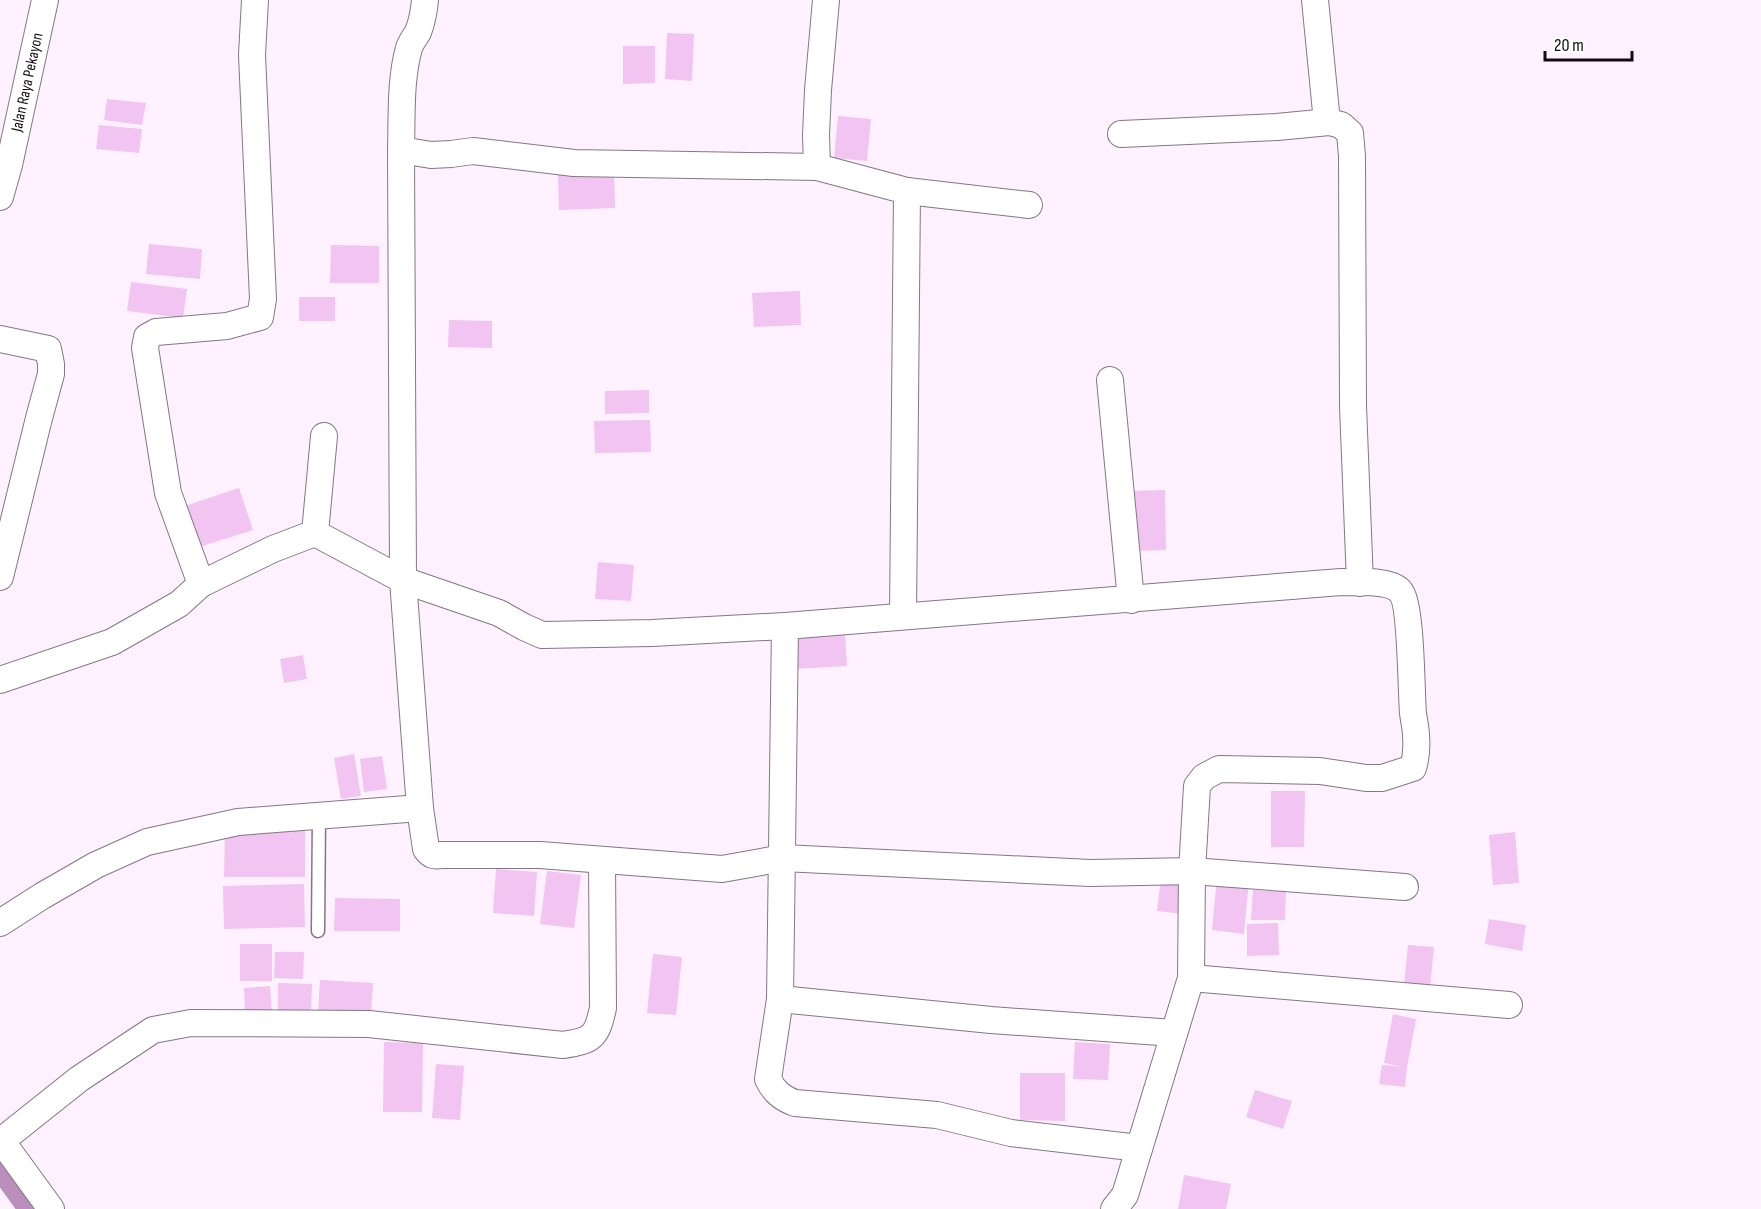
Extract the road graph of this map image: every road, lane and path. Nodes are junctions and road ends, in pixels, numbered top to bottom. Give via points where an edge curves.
1 (45, 0) edge
2 (255, 0) edge
3 (425, 0) edge
4 (826, 0) edge
5 (1315, 0) edge
6 (1327, 122) junction
7 (1121, 134) dead end
8 (401, 150) junction
9 (817, 167) junction
10 (907, 191) junction
11 (0, 197) edge
12 (1029, 205) dead end
13 (0, 339) edge
14 (1110, 380) dead end
15 (324, 436) dead end
16 (315, 533) junction
17 (0, 578) edge
18 (403, 580) junction
19 (1360, 583) junction
20 (201, 584) junction
21 (1131, 600) junction
22 (903, 616) junction
23 (785, 626) junction
24 (0, 680) edge
25 (420, 808) junction
26 (319, 816) junction
27 (783, 858) junction
28 (602, 861) junction
29 (1192, 871) junction
30 (1405, 887) dead end
31 (0, 923) edge
32 (318, 931) dead end
33 (1191, 978) junction
34 (780, 999) junction
35 (1509, 1005) dead end
36 (1174, 1033) junction
37 (1, 1140) edge
38 (1139, 1148) junction
39 (51, 1209) edge
40 (1114, 1209) edge

1 - 11 street, Jalan Raya Pekayon
2 - 20 street via 252,55 263,299 260,317 226,326 156,332 147,337 145,348 168,493
3 - 8 street via 406,65
4 - 9 street via 818,90
5 - 6 street
6 - 7 street
6 - 19 street via 1341,125 1350,133 1352,156 1353,406
8 - 9 street via 431,155 473,151 574,163
8 - 18 street
9 - 10 street
10 - 12 street
10 - 22 street
13 - 17 street via 48,349 51,374
14 - 21 street
15 - 16 street
16 - 18 street
16 - 20 street
18 - 23 street via 499,613 542,635
18 - 25 street
19 - 21 street
19 - 29 street via 1391,586 1404,598 1416,735 1413,768 1382,778 1320,771 1219,769 1197,786
20 - 24 street via 179,604 112,642
21 - 22 street
22 - 23 street
23 - 27 street
25 - 26 street
25 - 28 street via 426,849 433,856 540,855
26 - 31 street via 238,822 147,843 96,865
26 - 32 lane
27 - 28 street via 722,869
27 - 29 street via 1090,873
27 - 34 street
28 - 37 street via 603,1008 598,1028 589,1039 563,1045 369,1024 191,1023 153,1030 80,1079
29 - 30 street
29 - 33 street
33 - 35 street
33 - 36 street
34 - 36 street
34 - 38 street via 768,1079 786,1100 937,1115 1011,1132
36 - 38 street
37 - 39 street
38 - 40 street via 1125,1195

